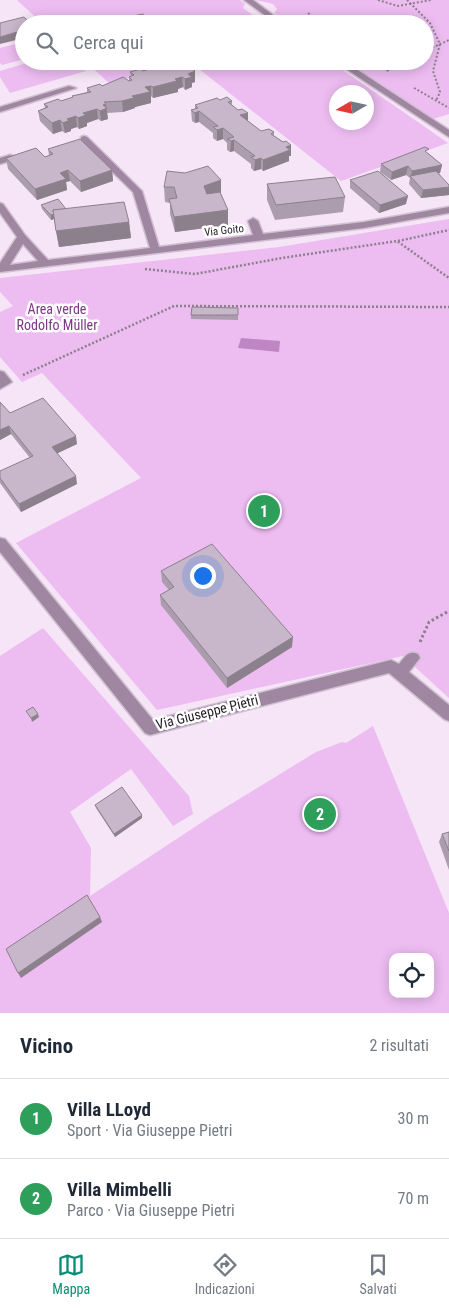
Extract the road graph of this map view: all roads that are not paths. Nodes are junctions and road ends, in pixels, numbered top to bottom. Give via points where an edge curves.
1 (248, 0) edge
2 (258, 8) junction
3 (249, 11) dead end
4 (268, 15) edge
5 (352, 70) edge
6 (72, 88) dead end
7 (0, 110) edge
8 (449, 134) edge
9 (84, 139) dead end
10 (10, 158) edge
11 (0, 161) edge
12 (0, 206) edge
13 (449, 210) edge
14 (253, 221) dead end
15 (22, 237) junction
16 (260, 238) junction
17 (155, 250) junction
18 (45, 263) junction
19 (0, 268) edge
20 (0, 544) edge
21 (412, 658) road end
22 (399, 674) junction
23 (449, 714) edge

1 - 2 street
2 - 3 street
2 - 4 street
5 - 8 street
6 - 7 street
9 - 17 street via 137,191
10 - 11 street
12 - 15 street
13 - 16 street, Via Goito
14 - 16 street
15 - 18 street
15 - 19 street
16 - 17 street, Via Goito
17 - 18 street, Via Goito
18 - 19 street, Via Goito
20 - 22 street, Via Giuseppe Pietri via 150,728 391,666
21 - 22 street
22 - 23 street, Via Giuseppe Pietri

